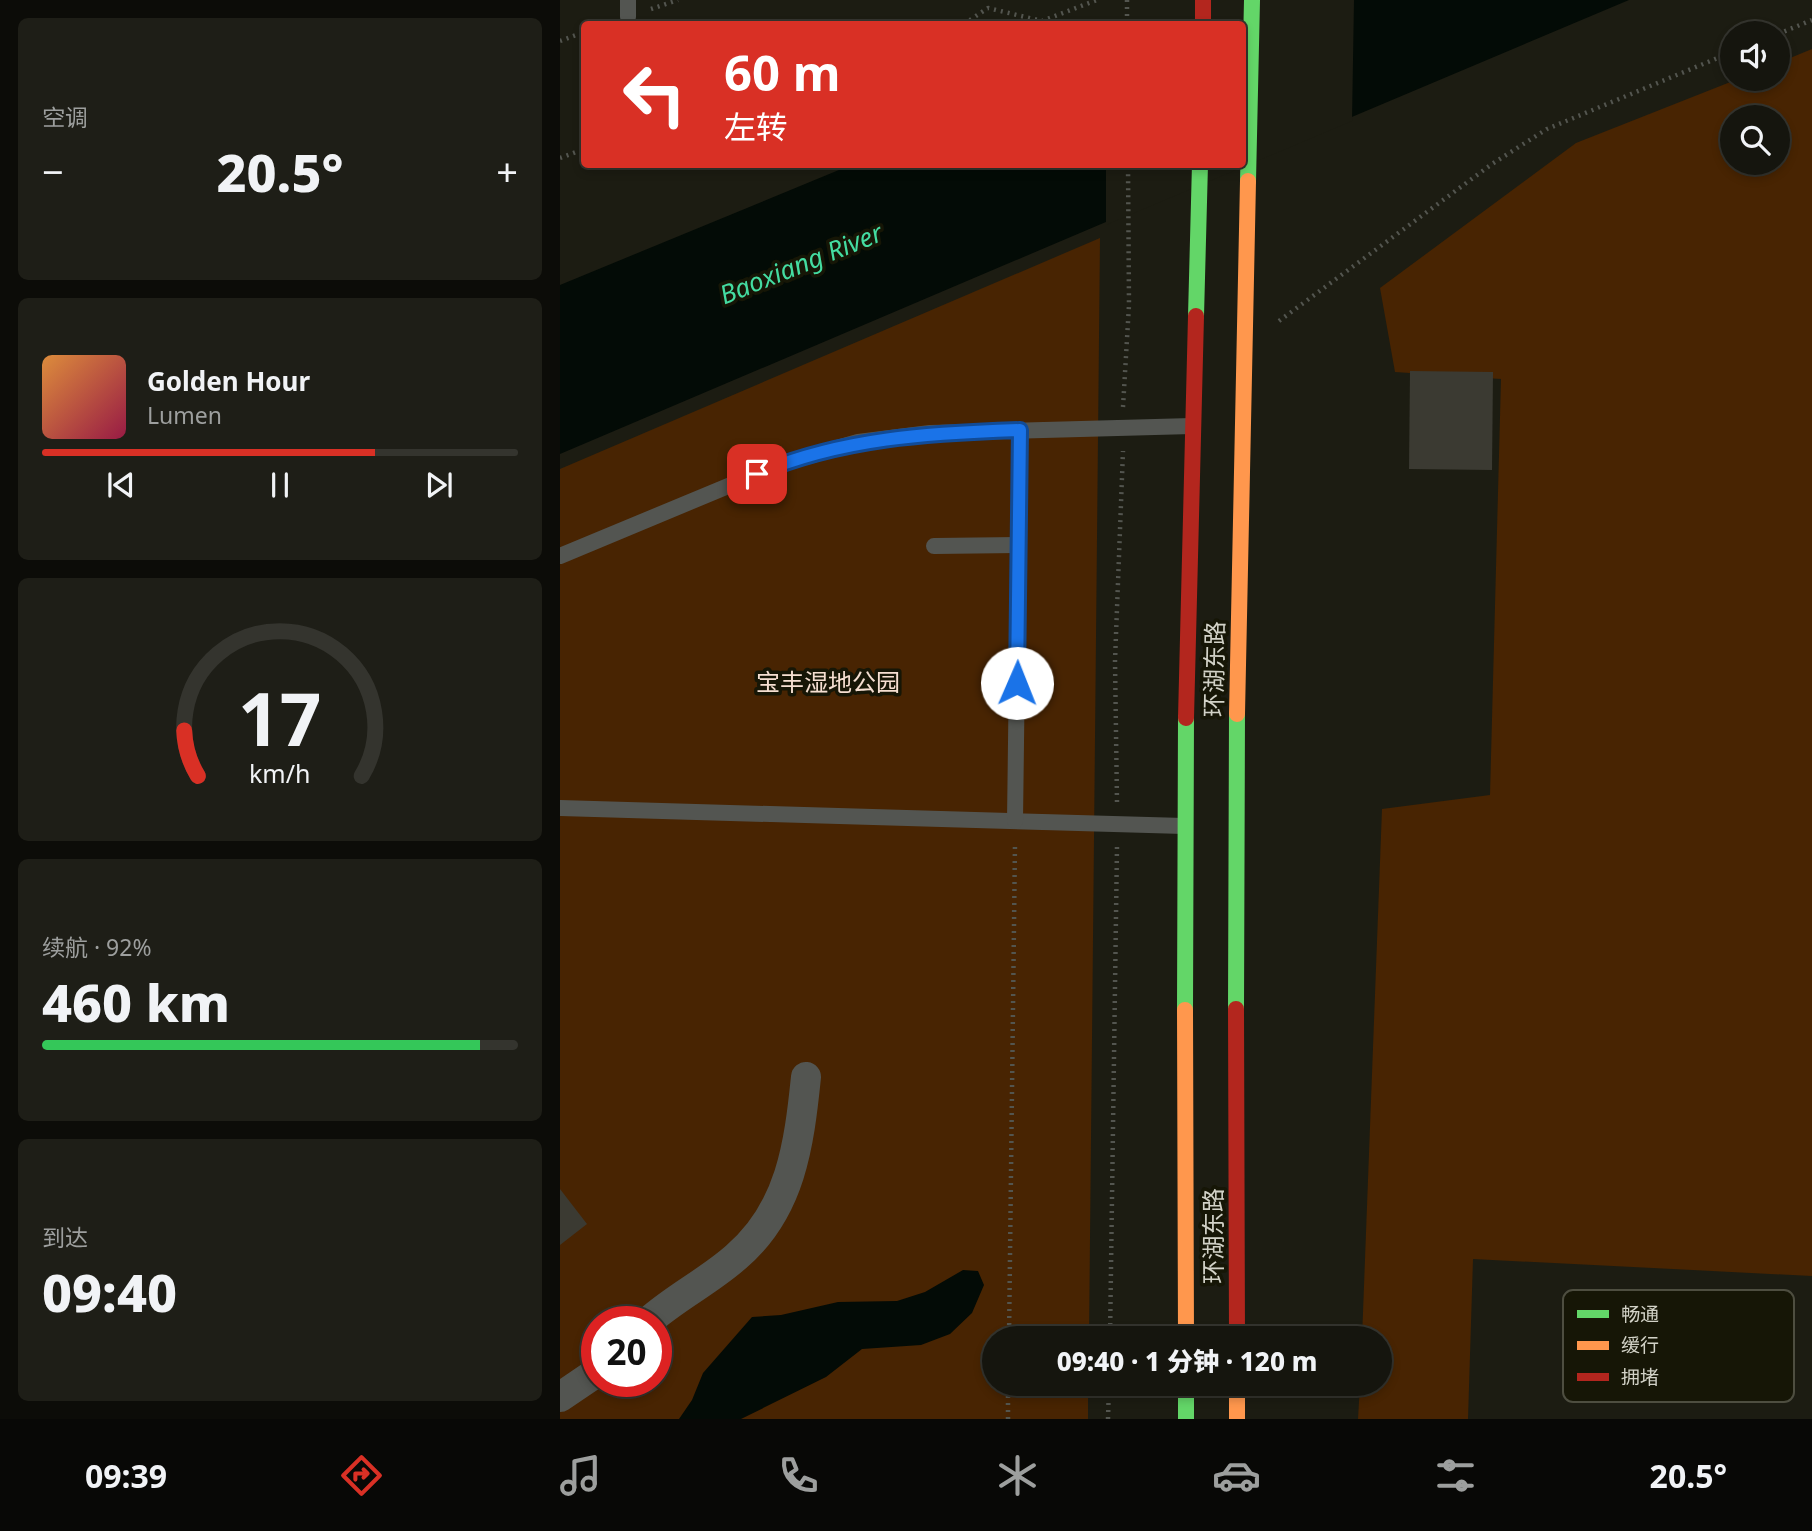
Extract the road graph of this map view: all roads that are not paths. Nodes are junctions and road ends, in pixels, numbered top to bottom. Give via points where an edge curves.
1 (628, 0) edge
2 (1203, 0) edge
3 (1252, 0) edge
4 (628, 17) dead end
5 (1203, 21) edge
6 (1200, 168) edge
7 (1192, 426) junction
8 (1020, 430) junction
9 (1018, 545) junction
10 (934, 546) dead end
11 (560, 556) edge
12 (560, 808) edge
13 (1015, 821) junction
14 (1184, 826) junction
15 (806, 1077) dead end
16 (669, 1306) edge
17 (1186, 1326) edge
18 (1237, 1326) edge
19 (581, 1382) edge
20 (1186, 1396) edge
21 (1237, 1396) edge
22 (560, 1397) edge
23 (1186, 1419) edge
24 (1237, 1419) edge

1 - 4 lane
2 - 5 main road
3 - 18 main road, 环湖东路 via 1235,799
6 - 7 main road, 环湖东路
7 - 8 lane
7 - 14 main road, 环湖东路
8 - 9 lane
8 - 11 lane via 930,433 858,442 781,464
9 - 10 lane
9 - 13 lane
12 - 13 lane
13 - 14 lane
14 - 17 main road, 环湖东路
15 - 16 street via 794,1167 760,1231 736,1257
19 - 22 street
20 - 23 main road
21 - 24 main road

